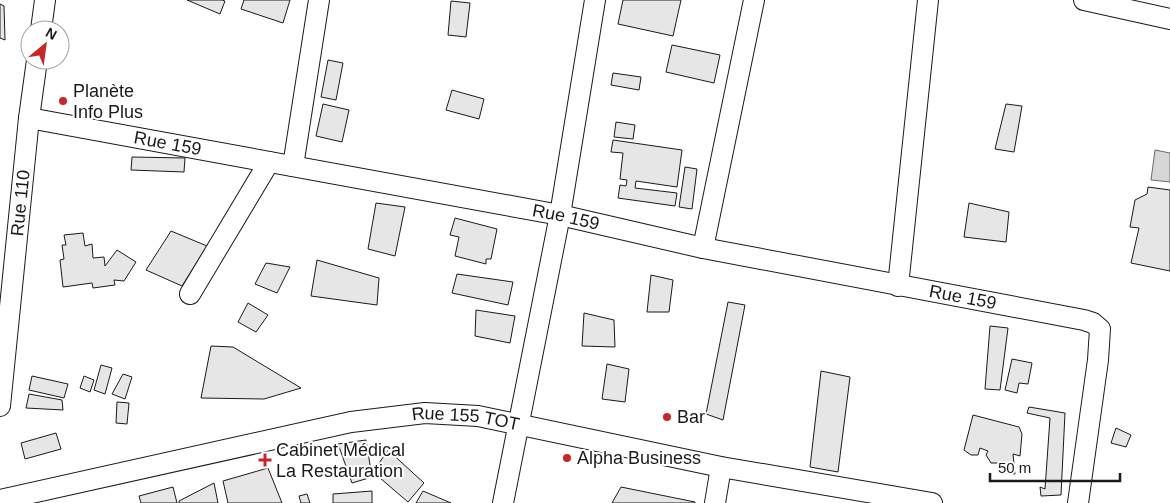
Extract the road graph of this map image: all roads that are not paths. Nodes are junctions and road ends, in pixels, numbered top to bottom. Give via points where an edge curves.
1 (45, 0) edge
2 (318, 0) edge
3 (592, 0) edge
4 (754, 0) edge
5 (928, 0) edge
6 (1084, 0) edge
7 (1129, 4) edge
8 (1170, 19) edge
9 (42, 20) edge
10 (36, 70) edge
11 (29, 118) junction
12 (270, 162) junction
13 (293, 166) junction
14 (560, 215) junction
15 (703, 248) junction
16 (898, 286) junction
17 (190, 294) dead end
18 (4, 319) edge
19 (0, 406) edge
20 (520, 425) junction
21 (721, 467) junction
22 (0, 500) edge
23 (504, 503) edge
24 (715, 503) edge
25 (932, 503) edge
26 (1078, 503) edge

1 - 9 street
2 - 13 street
3 - 14 street
4 - 15 street
5 - 16 street
6 - 7 street
7 - 8 street
10 - 11 street, Rue 110
11 - 12 street, Rue 159
11 - 18 street, Rue 110
12 - 13 street, Rue 159
12 - 17 street
13 - 14 street, Rue 159
14 - 15 street, Rue 159
14 - 20 street
15 - 16 street, Rue 159
16 - 26 street, Rue 159 via 1084,320 1100,329
18 - 19 street, Rue 110
20 - 21 street, Rue 155 TOT
20 - 22 street, Rue 155 TOT via 478,416 425,414 351,422
20 - 23 street
21 - 24 street
21 - 25 street, Rue 155 TOT

